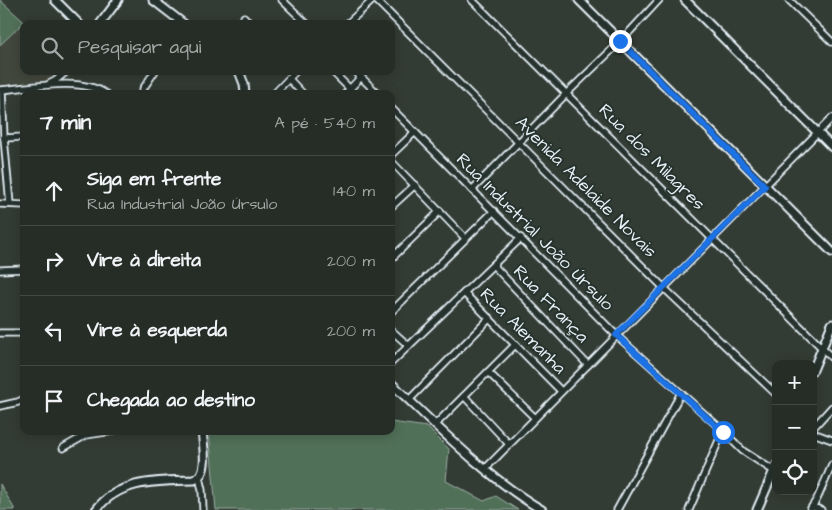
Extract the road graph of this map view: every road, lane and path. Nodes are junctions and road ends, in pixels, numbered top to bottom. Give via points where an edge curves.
1 (54, 0) edge
2 (118, 0) edge
3 (153, 0) edge
4 (282, 0) edge
5 (375, 0) edge
6 (472, 0) edge
7 (579, 0) edge
8 (659, 0) edge
9 (685, 0) edge
10 (789, 0) edge
11 (244, 17) dead end
12 (75, 20) edge
13 (103, 20) edge
14 (179, 20) edge
15 (247, 20) edge
16 (303, 20) edge
17 (352, 20) edge
18 (620, 41) junction
19 (832, 42) edge
20 (62, 75) edge
21 (152, 75) edge
22 (241, 75) edge
23 (292, 75) edge
24 (335, 75) edge
25 (361, 76) joint
26 (289, 79) junction
27 (47, 84) junction
28 (142, 89) dead end
29 (1, 90) edge
30 (98, 90) edge
31 (245, 90) edge
32 (278, 90) edge
33 (299, 90) edge
34 (346, 90) edge
35 (349, 90) edge
36 (374, 90) edge
37 (567, 93) junction
38 (395, 112) edge
39 (832, 118) edge
40 (415, 132) junction
41 (818, 133) junction
42 (20, 137) edge
43 (4, 138) junction
44 (520, 142) junction
45 (832, 147) edge
46 (395, 151) edge
47 (395, 165) edge
48 (415, 185) junction
49 (765, 186) junction
50 (472, 190) junction
51 (0, 204) edge
52 (10, 204) junction
53 (395, 204) edge
54 (20, 205) edge
55 (440, 211) junction
56 (494, 211) junction
57 (465, 238) junction
58 (521, 238) junction
59 (712, 238) junction
60 (832, 252) edge
61 (395, 255) edge
62 (493, 265) junction
63 (20, 269) edge
64 (0, 270) edge
65 (664, 288) junction
66 (464, 293) junction
67 (395, 308) edge
68 (490, 318) junction
69 (832, 324) edge
70 (0, 333) edge
71 (20, 333) edge
72 (395, 334) edge
73 (616, 335) junction
74 (515, 345) junction
75 (409, 346) junction
76 (822, 348) junction
77 (832, 358) edge
78 (395, 359) edge
79 (817, 360) edge
80 (588, 365) junction
81 (488, 372) junction
82 (395, 387) edge
83 (772, 390) edge
84 (561, 391) junction
85 (681, 393) junction
86 (464, 396) junction
87 (409, 400) junction
88 (20, 401) edge
89 (0, 406) edge
90 (832, 407) edge
91 (535, 418) junction
92 (817, 424) edge
93 (435, 425) junction
94 (723, 432) junction
95 (817, 434) edge
96 (86, 435) edge
97 (202, 435) edge
98 (832, 440) edge
99 (509, 444) junction
100 (63, 448) dead end
101 (832, 465) edge
102 (772, 466) edge
103 (485, 468) junction
104 (772, 475) edge
105 (199, 478) junction
106 (811, 509) edge
107 (96, 510) edge
108 (203, 510) edge
109 (542, 510) edge
110 (617, 510) edge
111 (688, 510) edge
112 (757, 510) edge
113 (820, 510) edge

1 - 12 street
2 - 13 street
3 - 14 street
4 - 16 street
5 - 17 street
5 - 44 street, Avenida Adelaide Novais
6 - 37 street, Rua dos Milagres
7 - 18 street
8 - 18 street
9 - 41 street
10 - 19 street
11 - 15 street
18 - 37 street
18 - 49 street
20 - 27 street
21 - 28 street
22 - 31 street
23 - 26 street
24 - 34 street
25 - 35 street
25 - 36 street
26 - 32 street
26 - 33 street
27 - 29 street
27 - 30 street via 88,86
29 - 43 street
37 - 44 street
37 - 59 street, Rua dos Milagres
38 - 40 street, Rua Industrial João Úrsulo
39 - 41 street
40 - 46 street
40 - 50 street, Rua Industrial João Úrsulo
41 - 45 street
41 - 49 street
42 - 43 street
43 - 52 street
44 - 50 street
44 - 65 street, Avenida Adelaide Novais
47 - 48 street
48 - 53 street
48 - 55 street
49 - 59 street
49 - 60 street
50 - 56 street, Rua Industrial João Úrsulo
51 - 52 street
52 - 54 street
55 - 57 street
55 - 61 street
56 - 57 street
56 - 58 street, Rua Industrial João Úrsulo
57 - 67 street
58 - 62 street
58 - 73 street, Rua Industrial João Úrsulo
59 - 65 street
59 - 76 street, Rua dos Milagres
62 - 66 street
62 - 80 street, Rua França
63 - 64 street
65 - 73 street
65 - 83 street, Avenida Adelaide Novais
66 - 68 street, Rua Alemanha
66 - 75 street
68 - 74 street, Rua Alemanha
68 - 87 street
69 - 76 street
70 - 71 street
72 - 75 street
73 - 80 street
73 - 85 street, Rua Industrial João Úrsulo
74 - 81 street
74 - 84 street, Rua Alemanha
75 - 78 street
76 - 77 street, Rua dos Milagres
76 - 79 street
80 - 84 street
81 - 86 street
81 - 91 street
82 - 87 street
84 - 91 street
85 - 94 street, Rua Industrial João Úrsulo
85 - 110 street
86 - 93 street
86 - 99 street
87 - 93 street
88 - 89 street
90 - 92 street
91 - 99 street
93 - 103 street
94 - 102 street, Rua Industrial João Úrsulo via 743,451
94 - 111 street
95 - 98 street
96 - 100 street
97 - 105 street via 204,463
99 - 103 street
101 - 106 street
103 - 109 street via 507,488
104 - 112 street
105 - 107 street via 140,483 120,489 109,495
105 - 108 street
106 - 113 street

